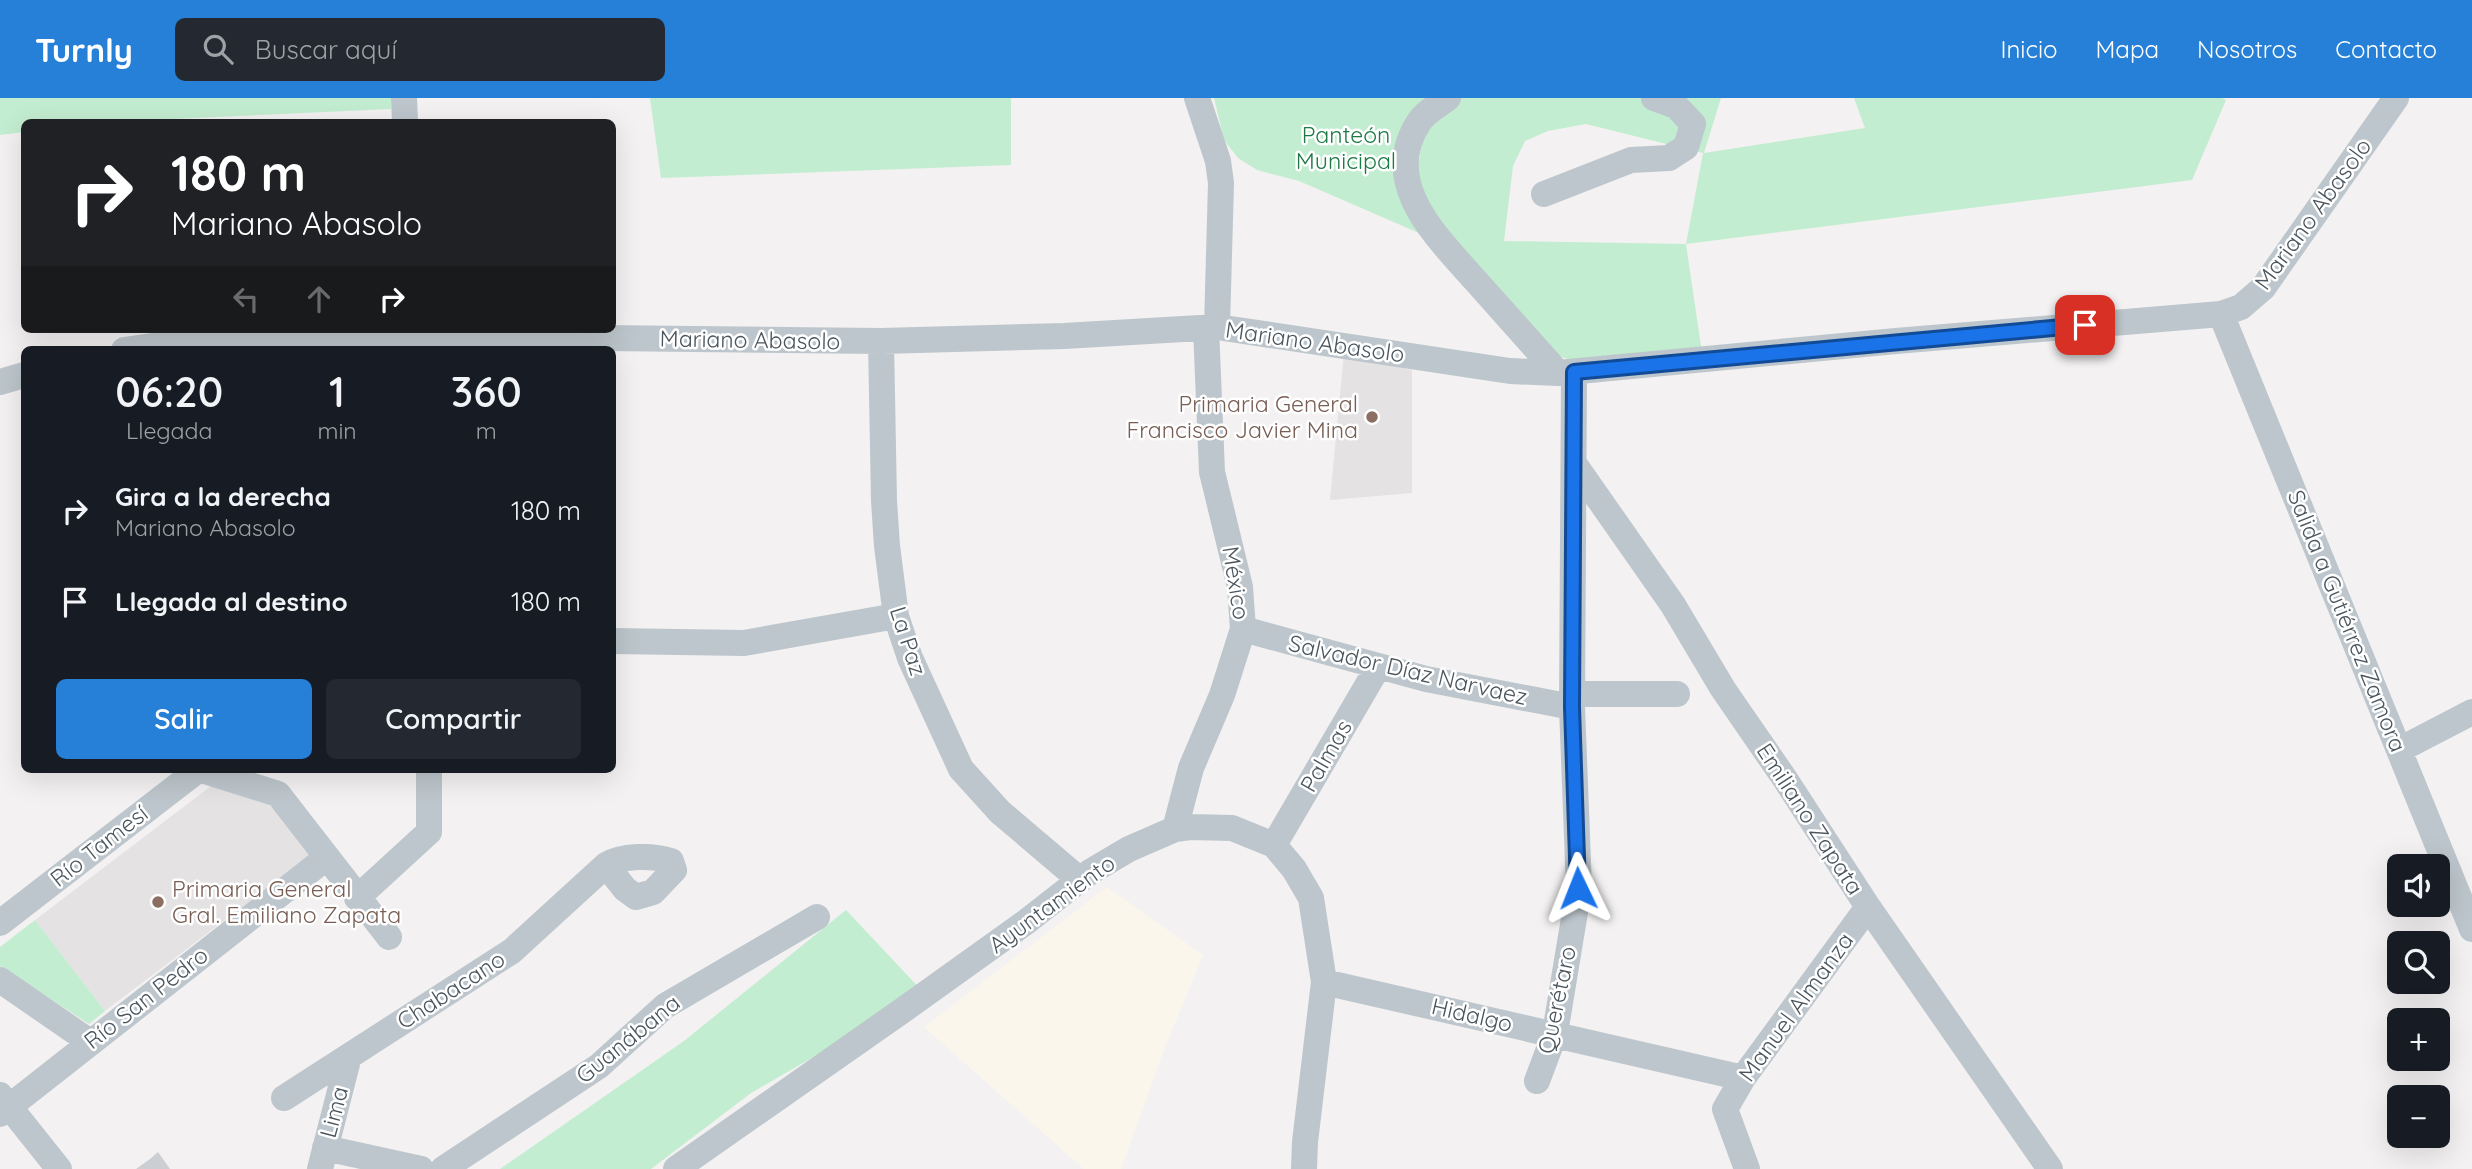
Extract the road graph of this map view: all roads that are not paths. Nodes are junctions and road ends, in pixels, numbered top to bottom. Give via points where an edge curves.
1 (404, 98) edge
2 (1197, 98) edge
3 (1448, 98) edge
4 (1654, 98) edge
5 (2396, 98) edge
6 (405, 119) edge
7 (1544, 194) dead end
8 (2221, 314) junction
9 (1212, 328) junction
10 (407, 339) edge
11 (881, 341) junction
12 (152, 346) edge
13 (1566, 372) junction
14 (21, 376) edge
15 (0, 382) edge
16 (1575, 465) junction
17 (896, 616) junction
18 (1243, 629) junction
19 (616, 640) edge
20 (1378, 667) junction
21 (1677, 694) dead end
22 (1573, 701) junction
23 (2472, 712) edge
24 (2399, 750) junction
25 (196, 773) edge
26 (220, 773) edge
27 (429, 773) edge
28 (279, 782) edge
29 (1175, 829) junction
30 (1274, 845) junction
31 (326, 858) junction
32 (606, 865) dead end
33 (1080, 880) junction
34 (357, 898) junction
35 (1868, 907) junction
36 (817, 916) dead end
37 (0, 923) edge
38 (2472, 929) edge
39 (389, 937) dead end
40 (0, 980) edge
41 (1324, 982) junction
42 (1555, 1033) junction
43 (90, 1042) junction
44 (349, 1056) junction
45 (1743, 1079) junction
46 (1537, 1081) dead end
47 (284, 1098) dead end
48 (3, 1105) edge
49 (322, 1158) edge
50 (59, 1169) edge
51 (421, 1169) edge
52 (443, 1169) edge
53 (676, 1169) edge
54 (1304, 1169) edge
55 (1747, 1169) edge
56 (2050, 1169) edge

1 - 6 street
2 - 9 street, México via 1221,183
3 - 13 street via 1420,120 1406,149 1405,176 1415,206 1433,233
4 - 7 street via 1676,106 1693,124 1686,147 1669,158 1631,160
5 - 8 street, Mariano Abasolo via 2263,288 2241,307
8 - 13 street, Mariano Abasolo
8 - 24 street, Salida a Gutiérrez Zamora
9 - 11 street, Mariano Abasolo
9 - 13 street, Mariano Abasolo via 1510,371
9 - 18 street, México via 1212,472 1240,587
10 - 11 street, Mariano Abasolo
10 - 12 street, Mariano Abasolo
11 - 17 street, La Paz via 884,501
13 - 16 street, Querétaro
14 - 15 street
16 - 22 street, Querétaro
16 - 35 street, Emiliano Zapata
17 - 19 street via 744,643
17 - 33 street, La Paz via 961,769 1000,812
18 - 20 street, Salvador Díaz Narvaez
18 - 29 street, México via 1191,768
20 - 22 street, Salvador Díaz Narvaez via 1426,679
20 - 30 street, Palmas
21 - 22 street, Salvador Díaz Narvaez
22 - 42 street, Querétaro via 1578,888
23 - 24 street
24 - 38 street, Salida a Gutiérrez Zamora
25 - 37 street, Río Tamesí
26 - 28 street
27 - 34 street via 429,832
28 - 31 street
29 - 30 street, Ayuntamiento via 1231,828
29 - 33 street, Ayuntamiento via 1129,849
30 - 41 street, Ayuntamiento via 1311,898
31 - 34 street
31 - 43 street, Río San Pedro
32 - 44 street, Chabacano via 512,951
33 - 53 street, Ayuntamiento
34 - 39 street
35 - 45 street, Manuel Almanza
35 - 56 street, Emiliano Zapata
36 - 52 street, Guanábana via 665,1006 599,1066
40 - 43 street
41 - 42 street, Hidalgo
41 - 54 street, Ayuntamiento
42 - 45 street, Hidalgo
42 - 46 street, Querétaro
43 - 48 street, Río San Pedro
44 - 47 street, Chabacano
44 - 49 street, Lima
45 - 55 street, Manuel Almanza via 1725,1109
48 - 50 street
49 - 51 street

